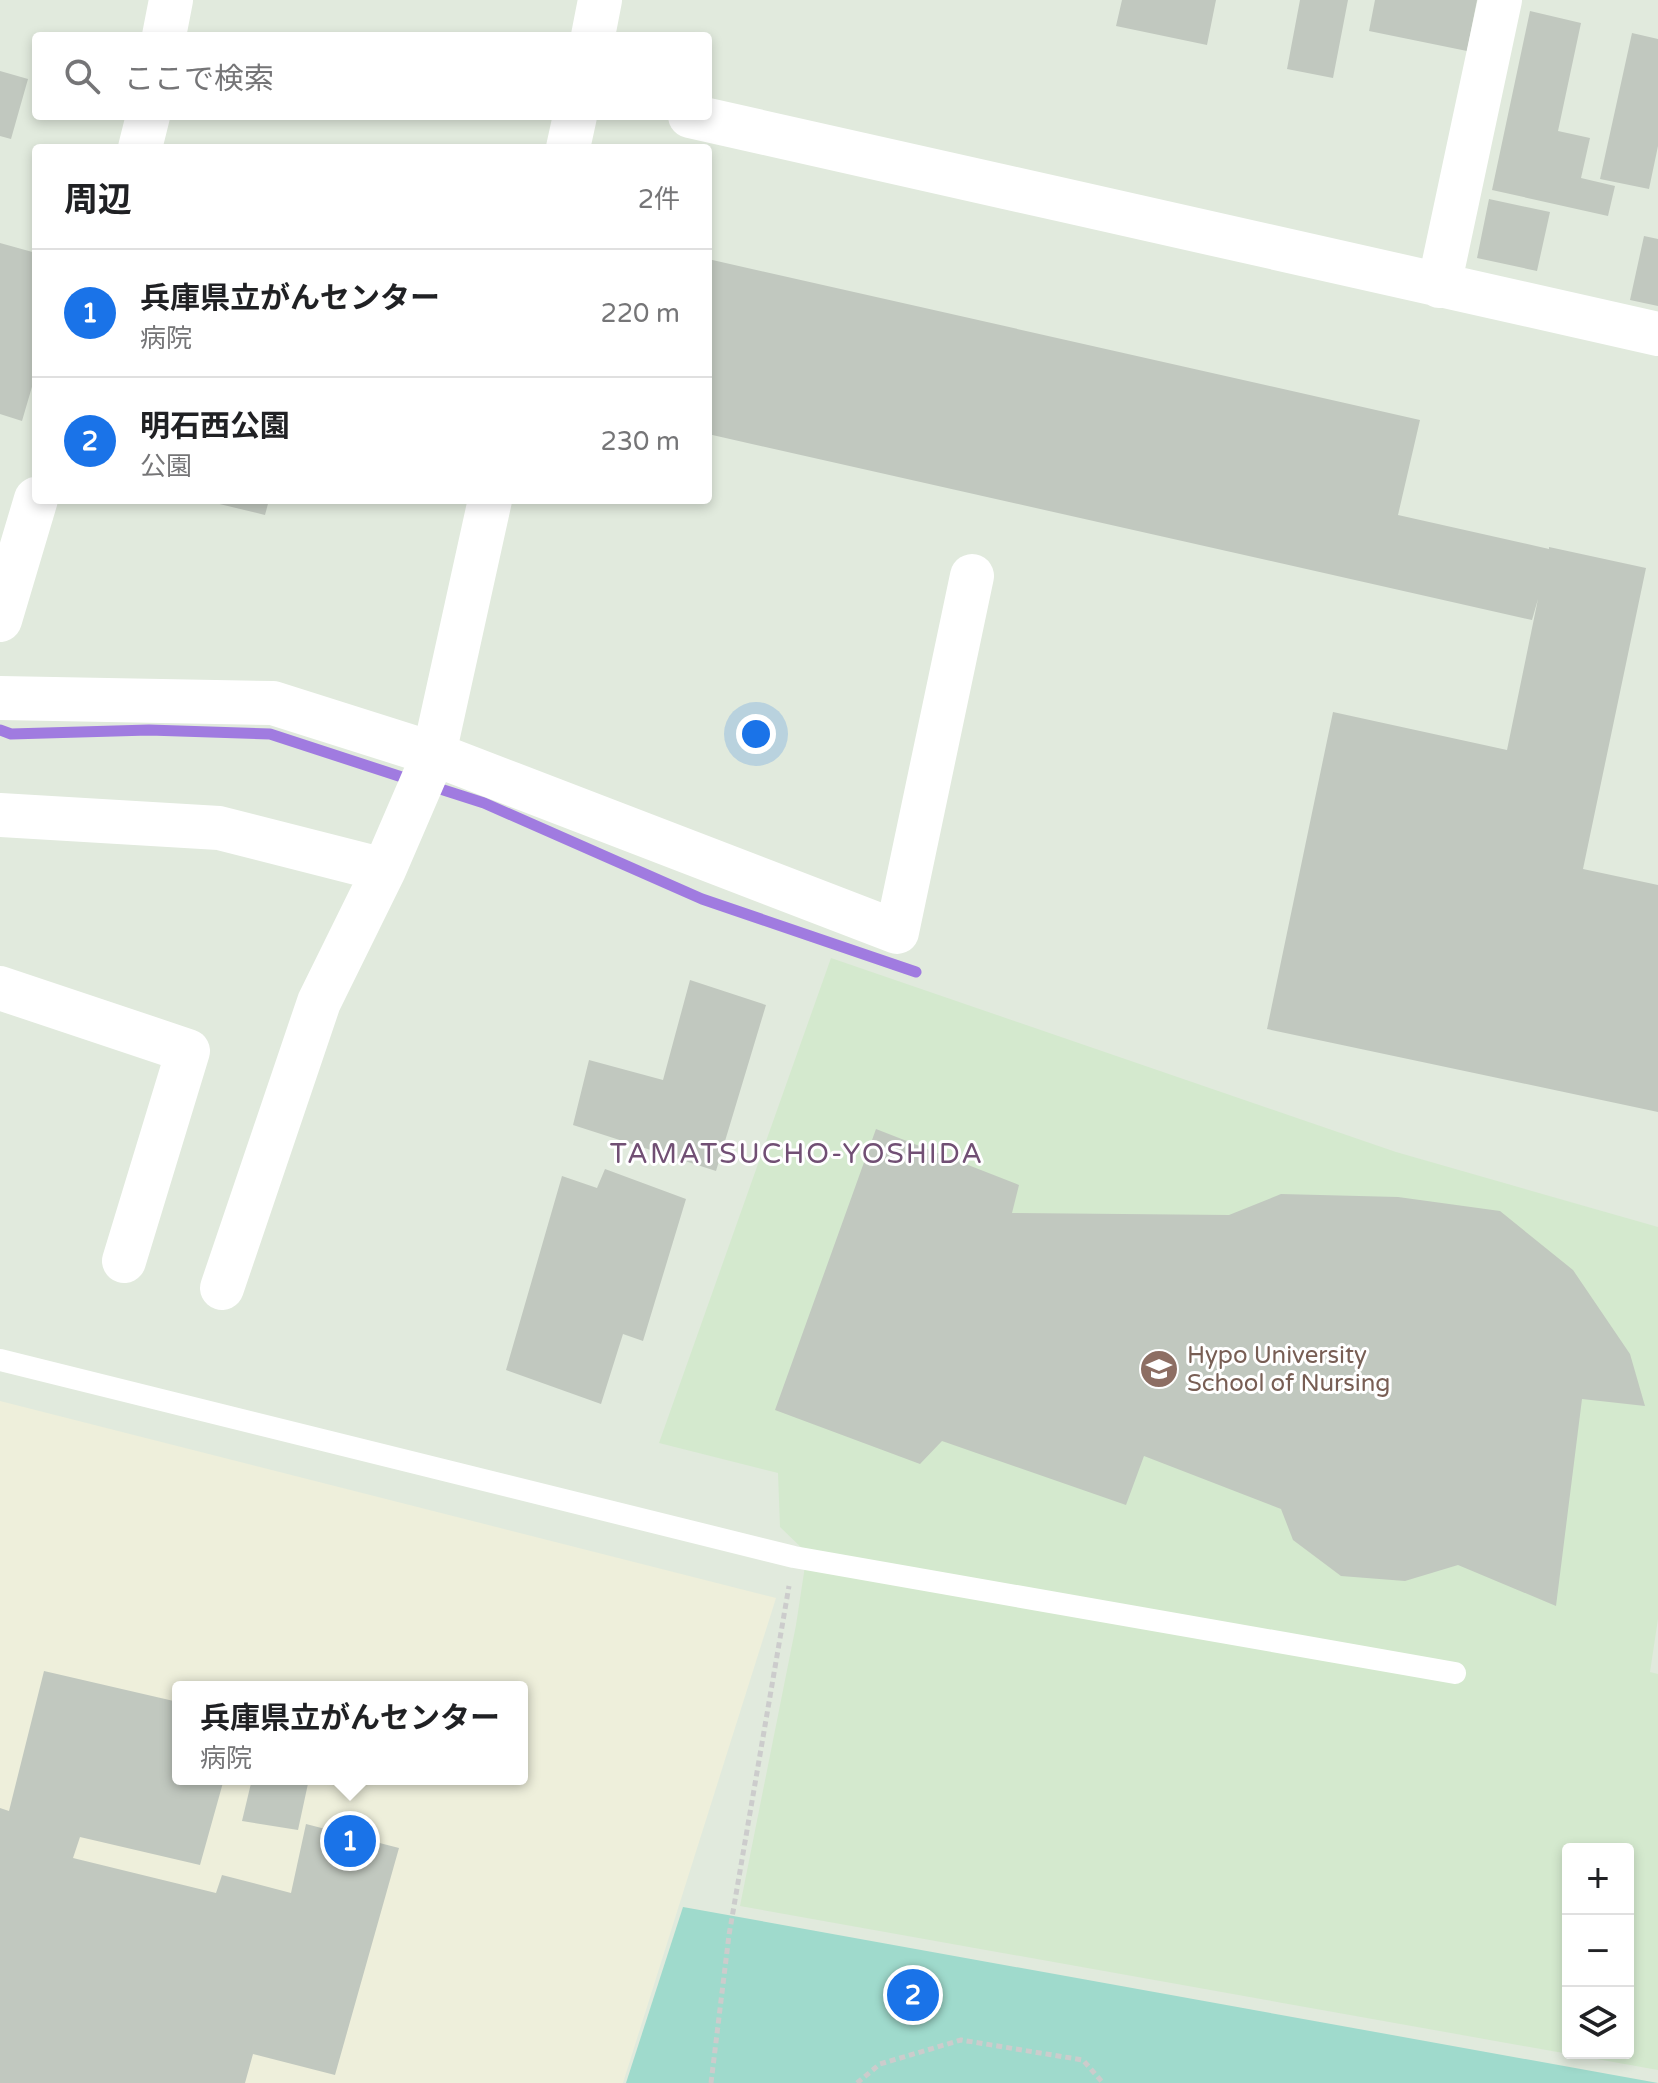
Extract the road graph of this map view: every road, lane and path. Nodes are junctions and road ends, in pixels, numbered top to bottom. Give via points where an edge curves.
1 (171, 0) edge
2 (600, 0) edge
3 (1500, 0) edge
4 (165, 32) edge
5 (594, 32) edge
6 (147, 120) edge
7 (574, 120) edge
8 (708, 120) edge
9 (141, 144) edge
10 (569, 144) edge
11 (1439, 286) junction
12 (1658, 334) edge
13 (35, 504) edge
14 (489, 504) edge
15 (972, 576) dead end
16 (0, 620) edge
17 (0, 698) edge
18 (434, 754) junction
19 (0, 815) edge
20 (384, 870) junction
21 (0, 988) edge
22 (124, 1261) dead end
23 (222, 1288) dead end
24 (0, 1360) edge
25 (794, 1557) junction
26 (1455, 1673) dead end
27 (711, 2083) edge
28 (857, 2083) edge
29 (1103, 2083) edge

1 - 4 street
2 - 5 street
3 - 11 street
6 - 9 street
7 - 10 street
8 - 11 street
11 - 12 street
13 - 16 street
14 - 18 street
15 - 18 street via 897,932
17 - 18 street via 273,703
18 - 20 street
19 - 20 street via 219,828
20 - 23 street via 319,1002
21 - 22 street via 188,1051
24 - 25 lane
25 - 26 lane
25 - 27 path via 729,1935
28 - 29 path via 880,2064 961,2040 1083,2060

